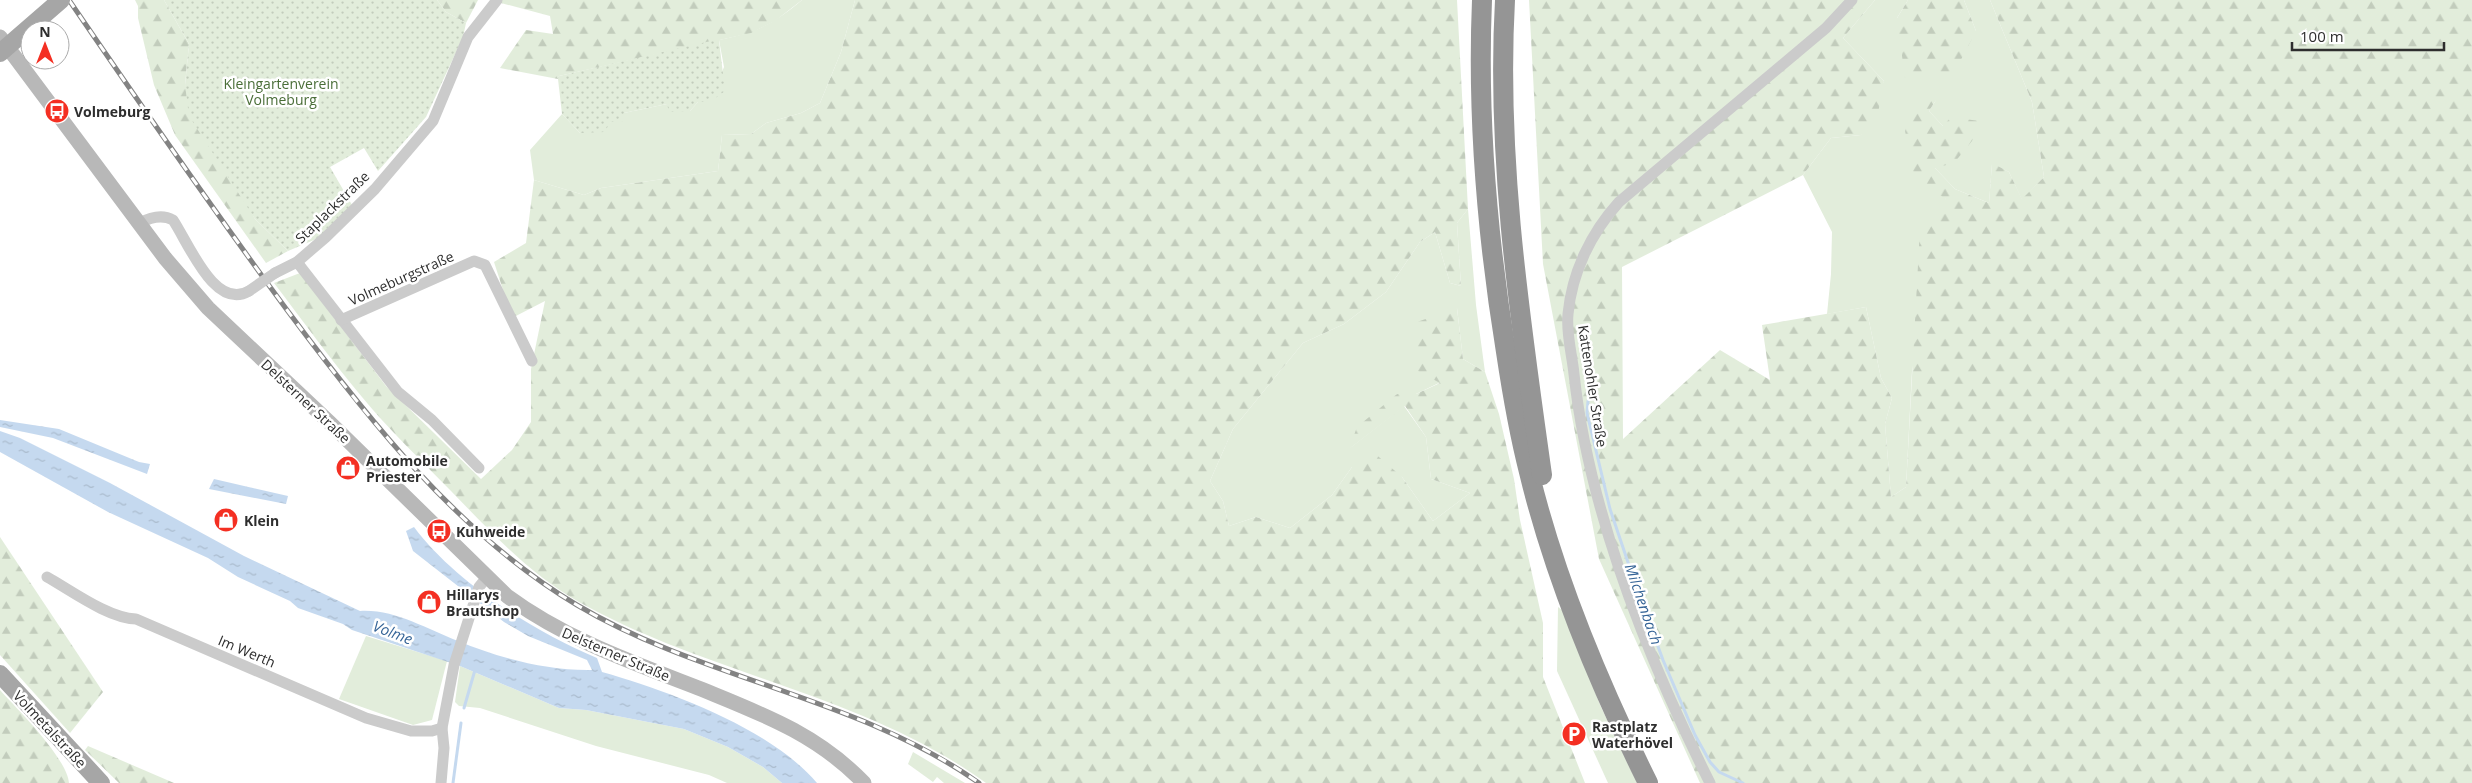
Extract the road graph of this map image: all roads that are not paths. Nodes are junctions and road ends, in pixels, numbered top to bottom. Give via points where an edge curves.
1 (61, 0) edge
2 (497, 0) edge
3 (1482, 0) edge
4 (1505, 0) edge
5 (1852, 0) edge
6 (0, 37) edge
7 (0, 52) edge
8 (140, 223) junction
9 (296, 262) junction
10 (341, 320) junction
11 (532, 361) dead end
12 (1521, 390) junction
13 (479, 468) dead end
14 (47, 577) dead end
15 (483, 582) junction
16 (0, 674) edge
17 (442, 728) junction
18 (101, 783) edge
19 (442, 783) edge
20 (864, 783) edge
21 (1648, 783) edge
22 (1658, 783) edge
23 (1710, 783) edge

1 - 7 main road, bridge
2 - 9 street, Staplackstraße via 468,36 432,121 374,190
3 - 12 highway via 1482,145 1489,236 1506,352
4 - 12 highway via 1503,45 1511,236 1526,348
5 - 23 street, Kattenohler Straße via 1826,28 1619,202 1590,243 1570,296 1567,323 1577,400 1607,528 1655,664
6 - 8 street, Delsterner Straße
8 - 9 street, Staplackstraße, bridge via 150,217 173,220 214,285 227,294 236,296 249,291
8 - 15 street, Delsterner Straße via 208,308 335,428
9 - 10 street, Volmeburgstraße
10 - 11 street, Volmeburgstraße via 474,261 485,264
10 - 13 street, Volmeburgstraße via 398,392 432,420
12 - 21 highway via 1529,472 1554,557 1583,639
12 - 22 highway via 1556,537 1592,637
14 - 17 street, Im Werth via 128,619 136,619 366,718 411,731
15 - 17 street via 454,665
15 - 20 street, Delsterner Straße via 566,634 772,717 820,745
16 - 18 main road, Volmetalstraße
17 - 19 street

